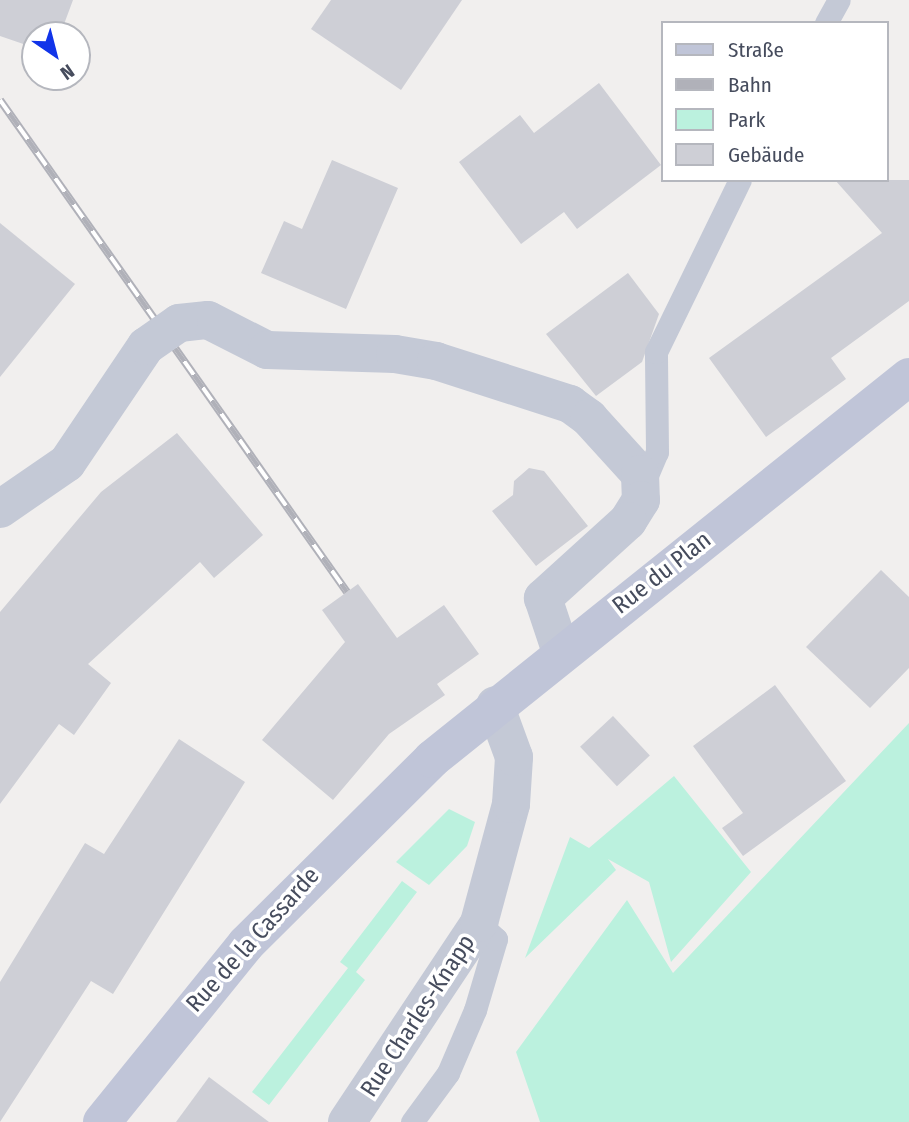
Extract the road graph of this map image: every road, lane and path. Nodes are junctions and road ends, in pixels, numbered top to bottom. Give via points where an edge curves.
1 (839, 0) edge
2 (827, 21) edge
3 (739, 182) edge
4 (909, 377) edge
5 (642, 487) junction
6 (0, 509) edge
7 (561, 652) junction
8 (495, 705) junction
9 (419, 772) joint
10 (479, 923) junction
11 (103, 1122) edge
12 (347, 1122) edge
13 (412, 1122) edge

1 - 2 lane
3 - 5 lane via 656,352 657,452
4 - 7 main road, Rue du Plan
5 - 6 street, bridge via 635,468 589,418 548,396 436,361 395,354 267,351 208,320 179,323 146,346 67,463
5 - 7 street via 628,521 543,598
7 - 8 main road, Rue du Plan
8 - 9 main road, Rue du Plan
8 - 10 street, Rue Charles-Knapp via 514,757 511,804
9 - 11 main road, Rue de la Cassarde via 246,944
10 - 12 street, Rue Charles-Knapp
10 - 13 lane via 496,939 475,1010 448,1073

